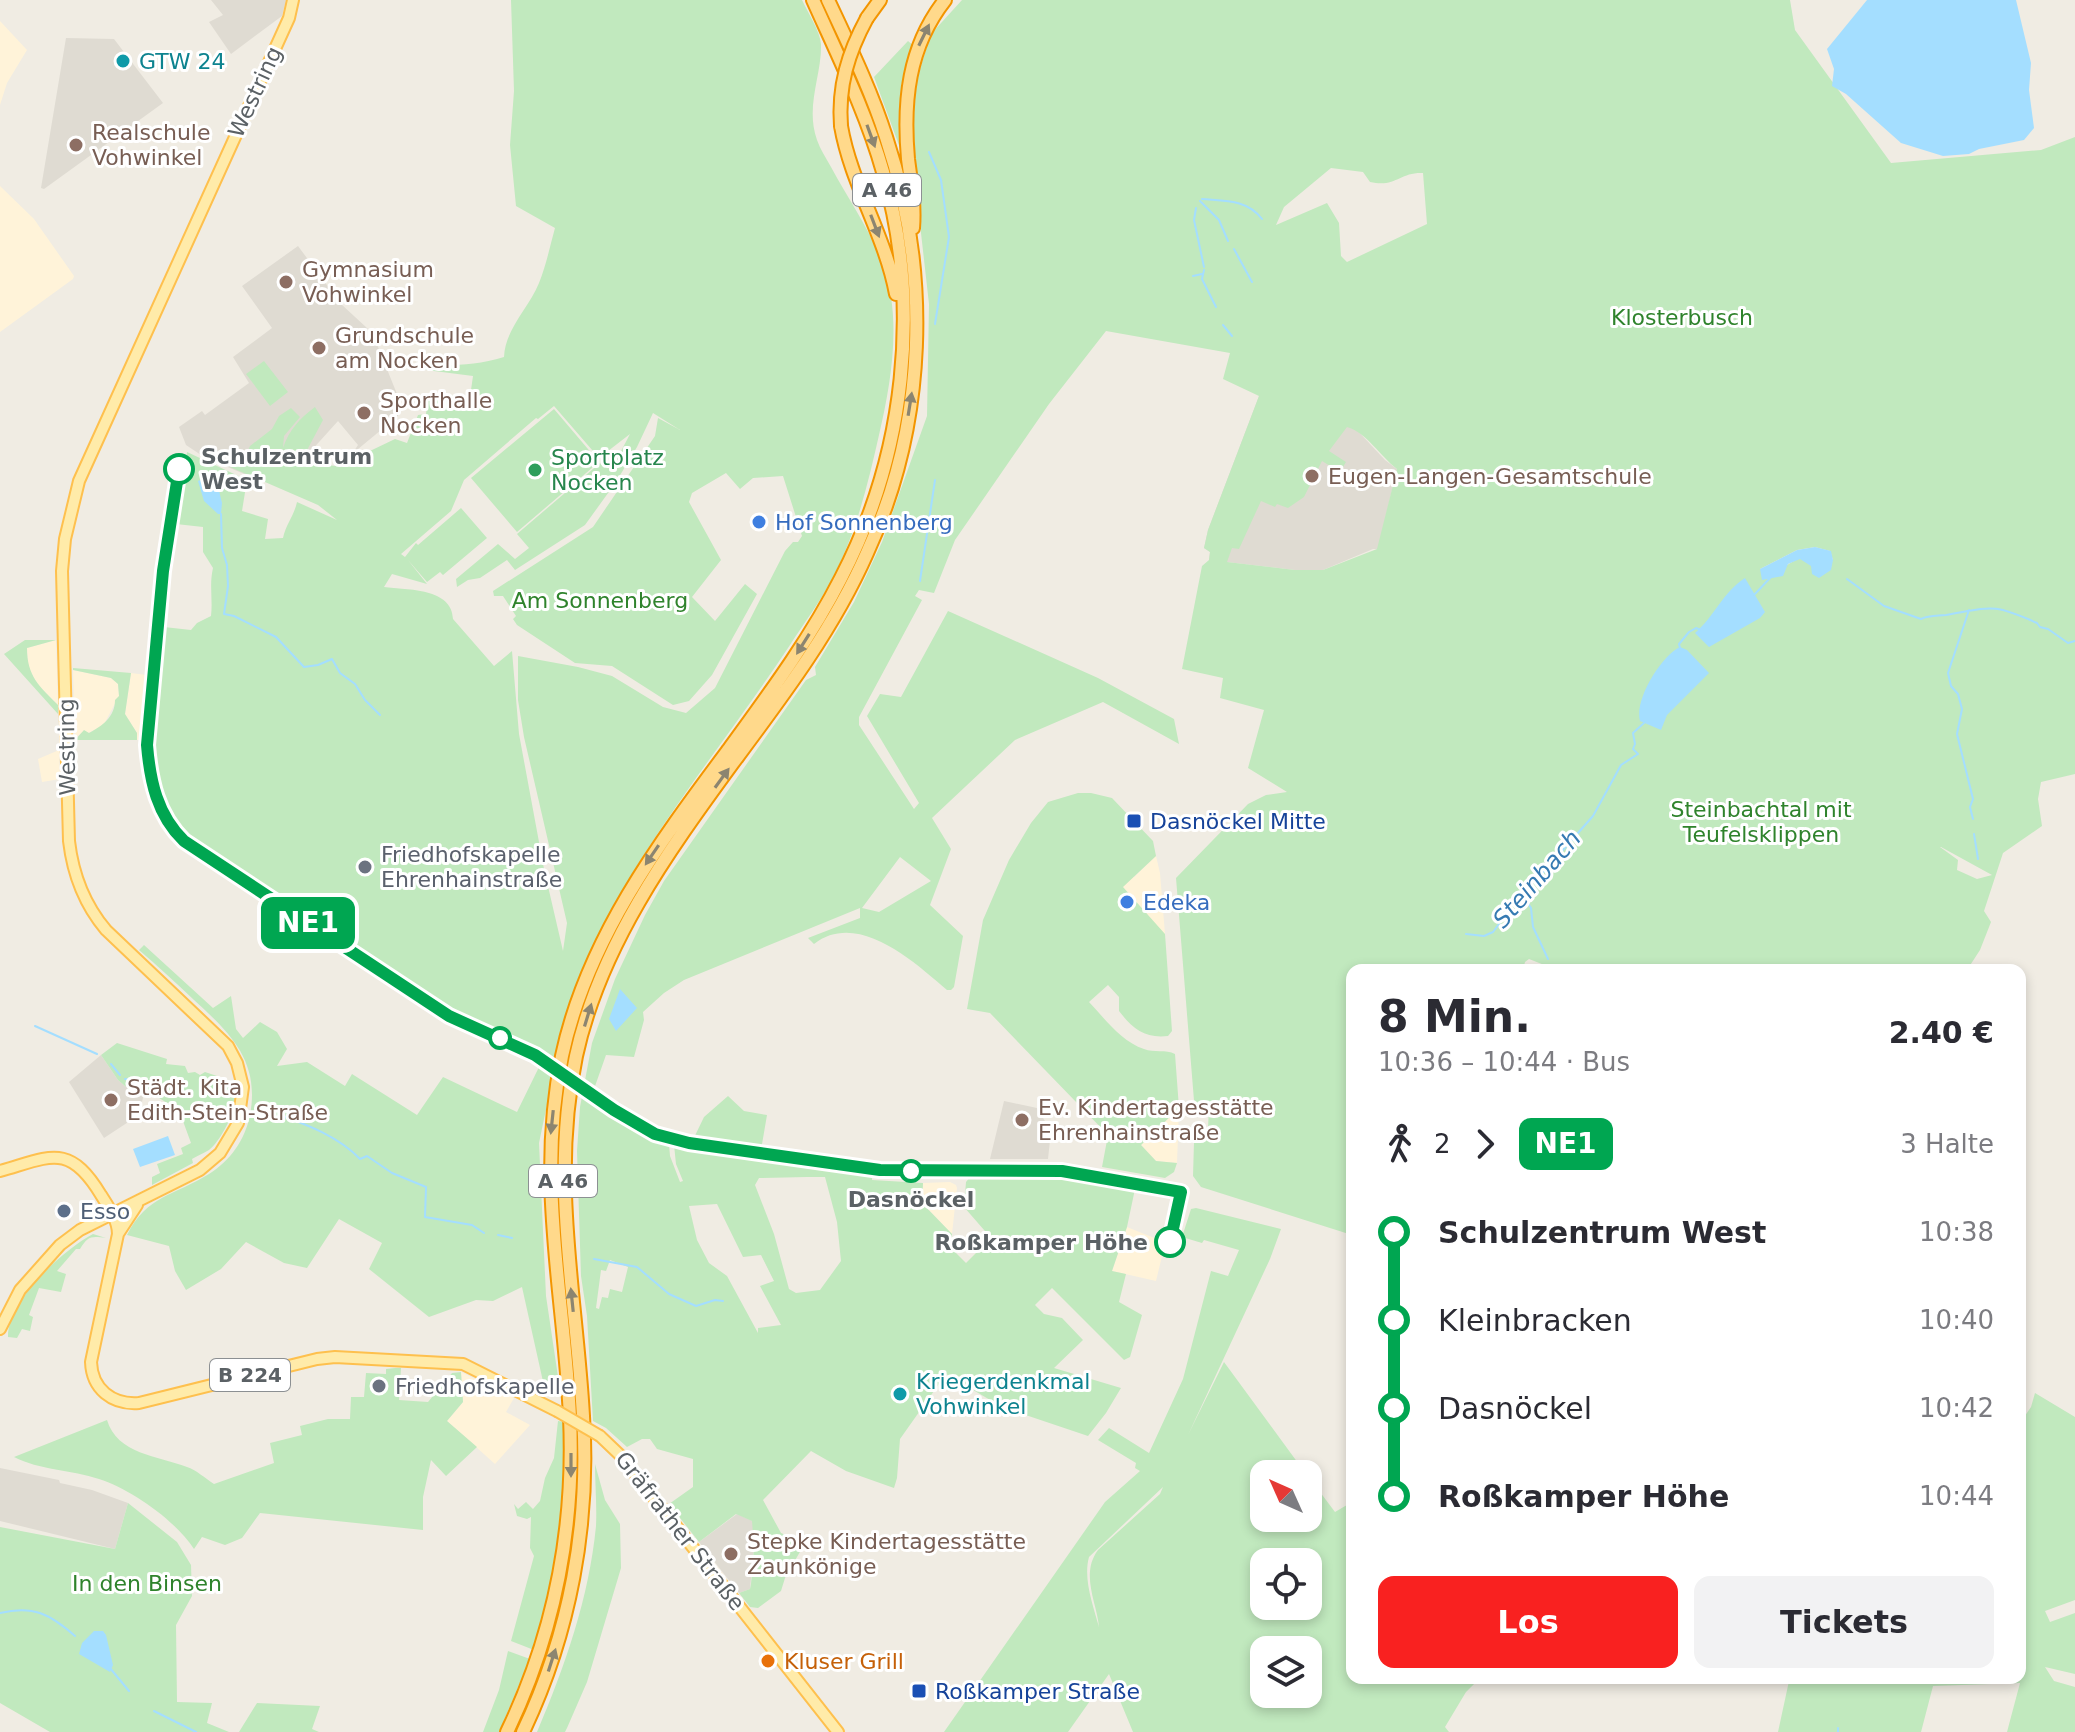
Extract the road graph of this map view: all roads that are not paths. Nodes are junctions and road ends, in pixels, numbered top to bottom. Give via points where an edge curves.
1 (293, 0) edge
2 (813, 0) edge
3 (828, 0) edge
4 (880, 0) edge
5 (945, 0) edge
6 (912, 251) junction
7 (903, 323) junction
8 (0, 1171) edge
9 (139, 1202) junction
10 (112, 1215) junction
11 (118, 1234) junction
12 (0, 1329) edge
13 (507, 1732) edge
14 (523, 1732) edge
15 (838, 1732) edge

1 - 9 main road, Westring via 82,473 63,545 69,841 77,880 106,930 228,1046 243,1087 238,1123 220,1153 200,1170
2 -> 7 highway, A 46 via 884,177 899,254
3 - 6 highway, A 46 via 886,134
4 -> 7 highway, bridge via 846,66 841,126 889,264
6 -> 5 highway via 907,95 922,37
14 -> 6 highway, A 46 via 564,1623 584,1501 584,1418 563,1173 576,1055 596,989 628,920 688,825 801,670 868,553 895,481 913,390 917,331
7 -> 13 highway, A 46 via 888,451 847,567 789,665 644,866 597,952 574,1014 557,1087 549,1172 570,1411 570,1500 550,1622
8 - 10 main road, Gräfrather Straße / B 224 via 52,1157 67,1159 90,1178
9 - 10 main road, Westring
9 - 11 main road
10 - 11 main road, Gräfrather Straße / B 224
10 - 12 main road, Westring via 80,1230 53,1252 20,1290
11 - 15 main road, Gräfrather Straße / B 224, bridge via 91,1362 98,1387 118,1402 139,1403 335,1357 463,1364 600,1436 621,1456

